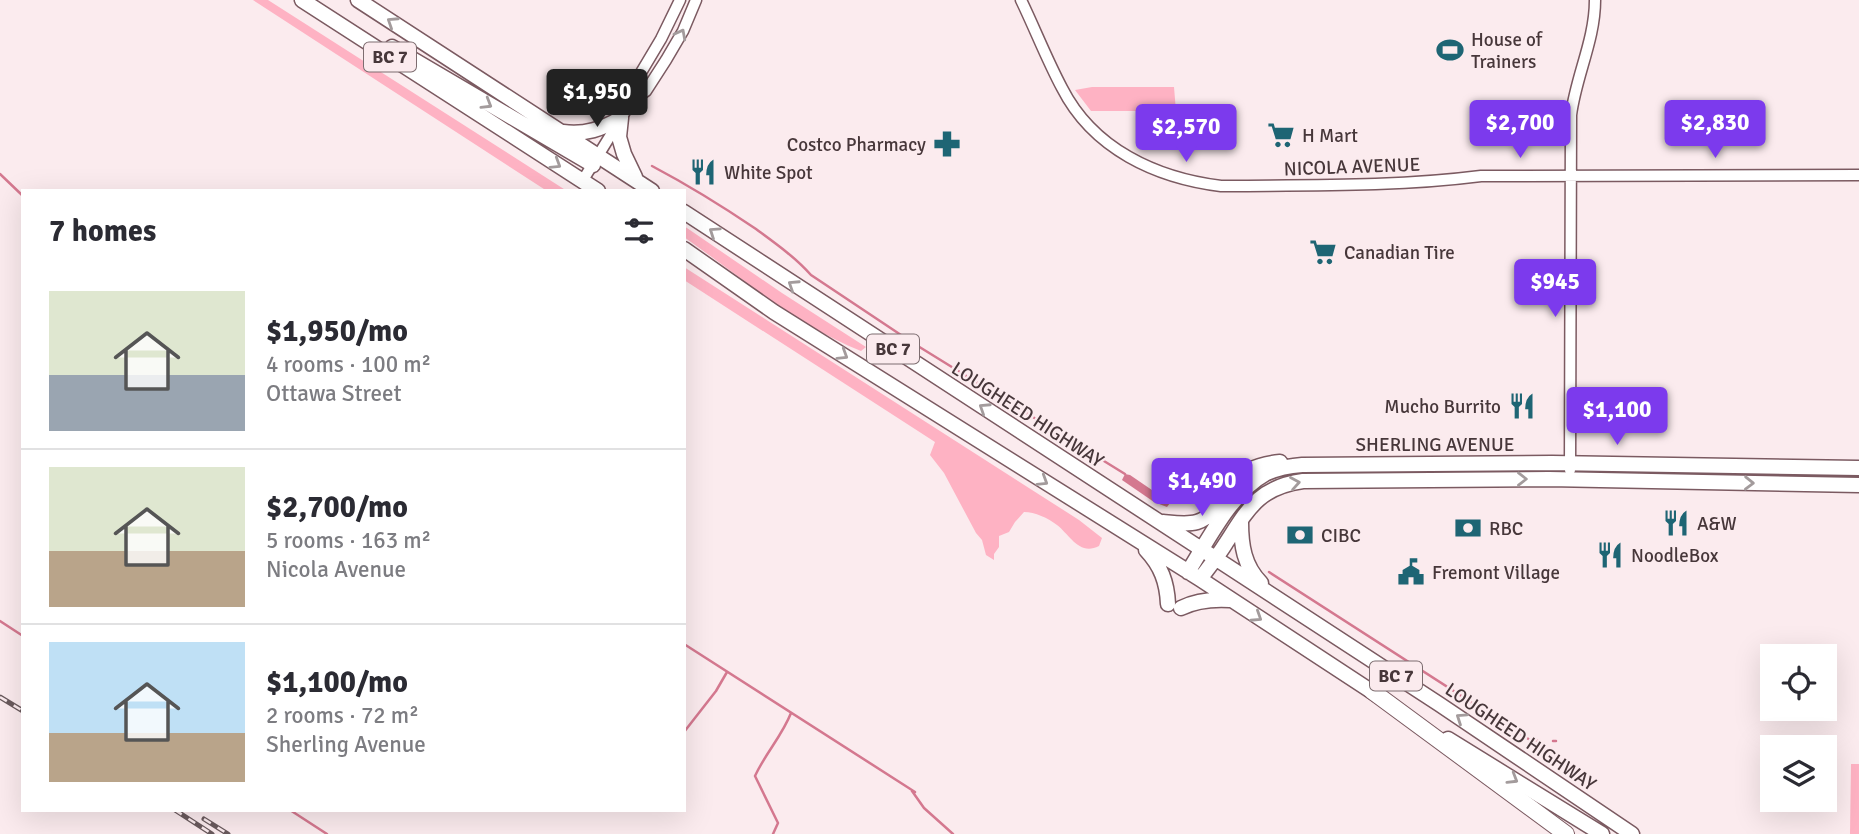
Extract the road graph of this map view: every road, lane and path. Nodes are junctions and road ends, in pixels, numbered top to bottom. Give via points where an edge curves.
1 (302, 0) edge
2 (358, 0) edge
3 (680, 0) edge
4 (696, 0) edge
5 (1021, 0) edge
6 (1595, 0) edge
7 (327, 16) junction
8 (631, 102) junction
9 (621, 118) junction
10 (563, 132) junction
11 (596, 160) junction
12 (1571, 176) junction
13 (1859, 176) edge
14 (583, 180) junction
15 (638, 181) junction
16 (595, 189) edge
17 (649, 189) edge
18 (686, 213) edge
19 (686, 250) edge
20 (1570, 463) junction
21 (1302, 465) junction
22 (1859, 468) edge
23 (1570, 480) junction
24 (1859, 485) edge
25 (1241, 520) junction
26 (1158, 522) junction
27 (1135, 539) junction
28 (1202, 550) junction
29 (1216, 559) junction
30 (1194, 576) junction
31 (1274, 597) junction
32 (1231, 600) junction
33 (1372, 691) junction
34 (1517, 757) junction
35 (1566, 834) edge
36 (1602, 834) edge
37 (1632, 834) edge
38 (1645, 834) edge

1 - 7 main road, BC 7
10 -> 2 main road, BC 7
3 - 8 street via 633,86
8 -> 4 street via 646,91 666,60
5 - 12 street, NICOLA AVENUE via 1077,113 1123,154 1164,174 1221,186 1345,186 1481,176
6 - 12 street via 1571,115
7 -> 11 main road via 382,41
7 -> 14 main road, BC 7
8 - 9 street
9 - 10 main road via 586,133
9 - 11 street
9 - 15 main road via 619,137
10 - 11 main road, BC 7
11 - 14 street
11 - 15 main road, BC 7
12 - 13 street, NICOLA AVENUE
12 - 20 street
14 - 16 main road, BC 7
15 - 17 main road, BC 7
26 -> 18 main road, LOUGHEED HIGHWAY / BC 7
19 -> 27 main road, LOUGHEED HIGHWAY / BC 7 via 774,312
20 - 21 main road, SHERLING AVENUE
20 - 22 main road, SHERLING AVENUE
20 - 23 street
21 - 26 main road via 1260,465 1231,484 1208,516 1197,522
21 - 28 main road, SHERLING AVENUE via 1282,467 1250,484
23 -> 24 main road, SHERLING AVENUE
25 -> 23 main road, SHERLING AVENUE via 1271,490 1303,481
25 - 29 main road, SHERLING AVENUE
25 - 31 main road via 1243,552 1252,574
26 - 28 main road, LOUGHEED HIGHWAY / BC 7
27 - 30 main road, LOUGHEED HIGHWAY / BC 7
27 - 32 main road via 1160,566 1174,606
28 - 29 main road, LOUGHEED HIGHWAY / BC 7
28 - 30 main road, SHERLING AVENUE
29 - 30 main road, SHERLING AVENUE
29 - 31 main road, LOUGHEED HIGHWAY / BC 7
30 - 32 main road, LOUGHEED HIGHWAY / BC 7
34 -> 31 main road, LOUGHEED HIGHWAY / BC 7
32 -> 33 main road, LOUGHEED HIGHWAY / BC 7
33 - 35 highway
33 -> 36 main road, LOUGHEED HIGHWAY / BC 7
34 - 37 main road, LOUGHEED HIGHWAY / BC 7
34 - 38 main road

